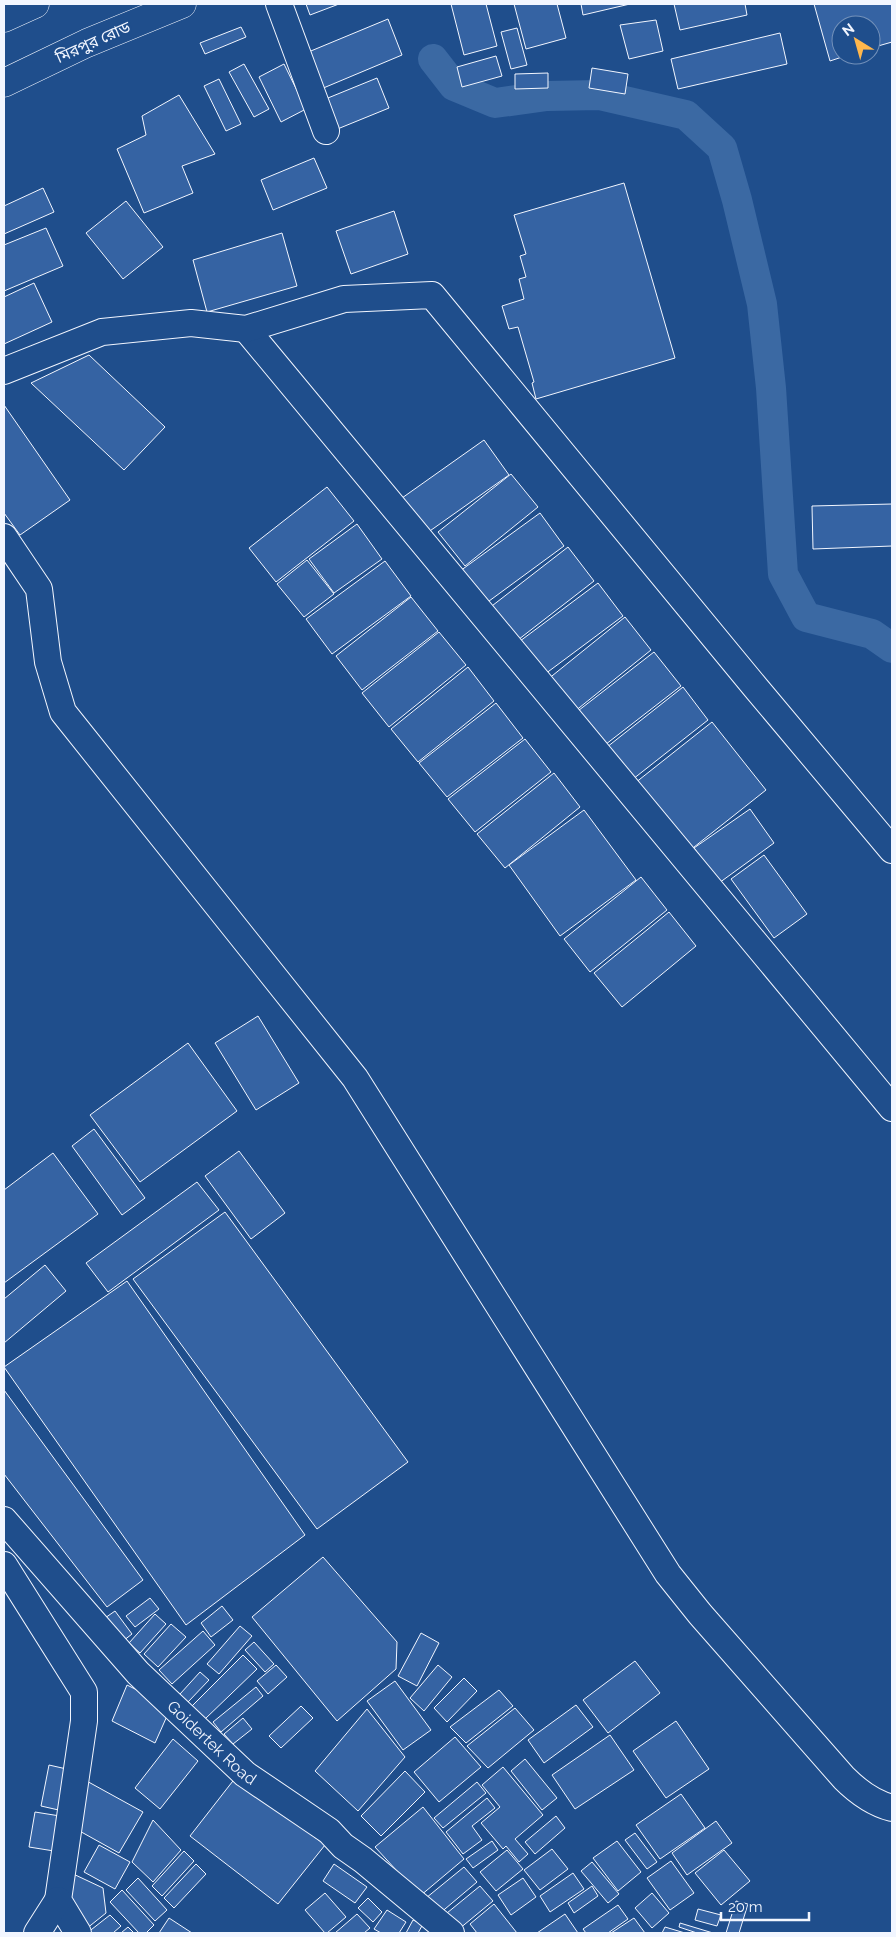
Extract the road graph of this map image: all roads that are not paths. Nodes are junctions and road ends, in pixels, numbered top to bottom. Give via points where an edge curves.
1 (35, 4) edge
2 (182, 4) edge
3 (279, 4) edge
4 (4, 18) edge
5 (4, 83) edge
6 (326, 131) dead end
7 (246, 329) junction
8 (4, 371) edge
9 (4, 537) edge
10 (892, 850) edge
11 (892, 1108) edge
12 (4, 1520) edge
13 (4, 1565) edge
14 (892, 1808) edge
15 (58, 1900) junction
16 (37, 1933) edge
17 (78, 1933) edge
18 (451, 1933) edge

1 - 4 highway
2 - 5 highway, মিরপুর রোড
3 - 6 street
7 - 8 street via 190,323 102,332
7 - 10 street via 344,299 432,295
7 - 11 street
9 - 14 street via 39,590 48,662 63,712 356,1078 668,1574 844,1778 878,1804
12 - 18 street, Goidertek Road via 138,1673 245,1774 329,1831 343,1846
13 - 15 street via 84,1692 84,1722
15 - 16 street
15 - 17 street

